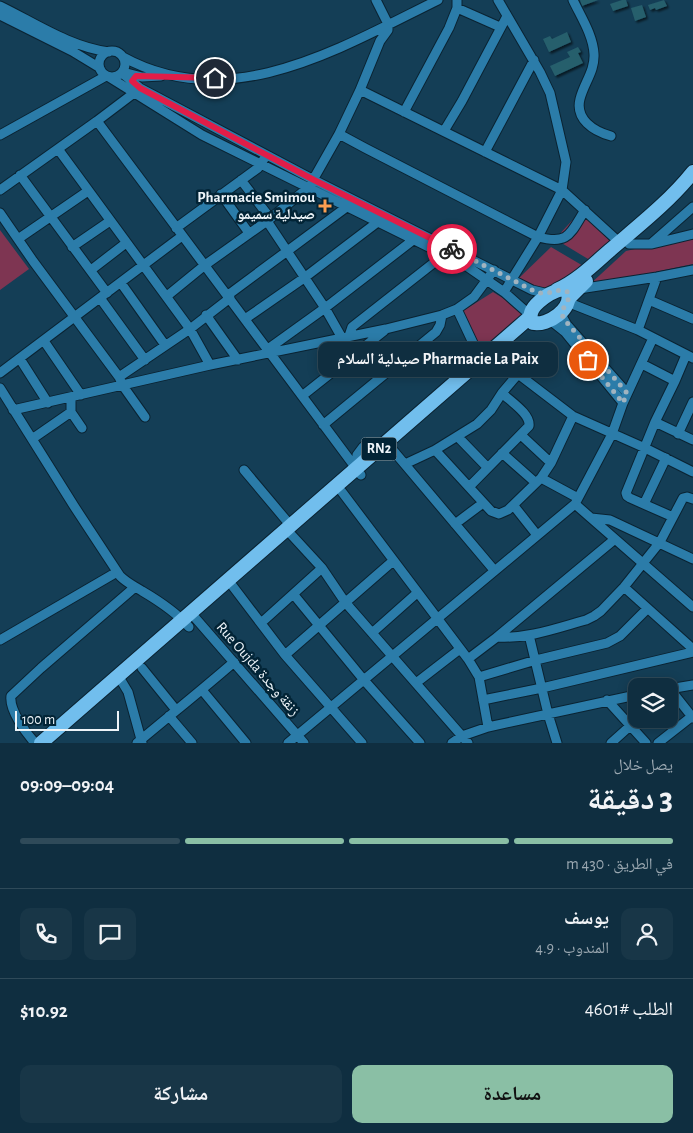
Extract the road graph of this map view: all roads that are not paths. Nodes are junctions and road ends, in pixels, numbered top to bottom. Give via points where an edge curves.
1 (376, 0) edge
2 (438, 0) edge
3 (498, 0) edge
4 (573, 0) edge
5 (457, 4) edge
6 (0, 6) edge
7 (0, 15) edge
8 (507, 16) junction
9 (388, 24) junction
10 (500, 27) junction
11 (109, 52) junction
12 (123, 58) junction
13 (534, 60) junction
14 (100, 68) junction
15 (122, 73) junction
16 (108, 76) junction
17 (166, 76) junction
18 (134, 79) junction
19 (360, 90) junction
20 (134, 93) junction
21 (404, 112) junction
22 (97, 121) junction
23 (444, 131) junction
24 (339, 134) junction
25 (0, 135) edge
26 (610, 136) dead end
27 (58, 149) junction
28 (485, 152) junction
29 (267, 155) junction
30 (262, 164) junction
31 (693, 172) edge
32 (20, 175) junction
33 (241, 180) junction
34 (312, 183) junction
35 (693, 186) edge
36 (0, 190) edge
37 (88, 190) junction
38 (562, 190) junction
39 (221, 194) junction
40 (351, 202) junction
41 (693, 207) edge
42 (584, 210) junction
43 (0, 212) edge
44 (50, 217) junction
45 (268, 219) junction
46 (110, 221) junction
47 (379, 221) junction
48 (176, 228) junction
49 (249, 233) junction
50 (693, 234) edge
51 (182, 236) junction
52 (418, 236) junction
53 (538, 237) junction
54 (18, 240) junction
55 (126, 243) junction
56 (624, 243) junction
57 (652, 244) junction
58 (72, 247) junction
59 (287, 253) junction
60 (445, 254) junction
61 (205, 265) junction
62 (143, 266) junction
63 (91, 270) junction
64 (494, 270) junction
65 (693, 270) edge
66 (658, 277) junction
67 (304, 278) junction
68 (511, 279) junction
69 (488, 280) junction
70 (121, 283) junction
71 (504, 292) junction
72 (104, 295) junction
73 (167, 296) junction
74 (229, 297) junction
75 (563, 297) junction
76 (649, 300) junction
77 (325, 308) junction
78 (457, 309) junction
79 (442, 315) junction
80 (206, 316) junction
81 (75, 317) junction
82 (245, 319) junction
83 (532, 319) junction
84 (693, 319) edge
85 (550, 320) junction
86 (190, 329) junction
87 (386, 329) junction
88 (638, 330) junction
89 (345, 337) junction
90 (653, 338) junction
91 (44, 341) junction
92 (165, 345) junction
93 (269, 351) junction
94 (690, 356) edge
95 (499, 357) junction
96 (20, 359) junction
97 (145, 360) junction
98 (238, 360) junction
99 (481, 360) junction
100 (642, 364) junction
101 (210, 366) junction
102 (0, 373) edge
103 (518, 374) junction
104 (121, 381) junction
105 (676, 381) junction
106 (0, 388) edge
107 (502, 393) junction
108 (627, 393) junction
109 (81, 395) junction
110 (302, 396) junction
111 (71, 398) junction
112 (693, 402) edge
113 (48, 403) junction
114 (623, 403) junction
115 (14, 410) junction
116 (71, 412) junction
117 (573, 416) junction
118 (145, 417) dead end
119 (654, 422) junction
120 (322, 424) junction
121 (82, 428) dead end
122 (612, 434) junction
123 (678, 434) junction
124 (521, 435) junction
125 (458, 437) junction
126 (32, 439) junction
127 (693, 440) edge
128 (386, 446) junction
129 (645, 448) junction
130 (435, 450) junction
131 (502, 453) junction
132 (666, 458) junction
133 (551, 463) junction
134 (405, 464) junction
135 (487, 467) junction
136 (244, 470) dead end
137 (359, 470) junction
138 (693, 472) edge
139 (539, 481) junction
140 (469, 487) junction
141 (342, 492) junction
142 (693, 499) edge
143 (577, 501) junction
144 (483, 503) junction
145 (644, 504) junction
146 (514, 506) junction
147 (673, 517) junction
148 (591, 518) junction
149 (455, 524) junction
150 (290, 530) junction
151 (537, 535) junction
152 (615, 539) junction
153 (660, 542) junction
154 (693, 559) edge
155 (393, 561) junction
156 (643, 562) junction
157 (322, 568) junction
158 (494, 570) junction
159 (117, 572) junction
160 (231, 583) junction
161 (135, 587) junction
162 (624, 587) junction
163 (417, 593) junction
164 (294, 595) junction
165 (345, 602) junction
166 (693, 606) edge
167 (647, 609) junction
168 (436, 618) junction
169 (190, 620) junction
170 (261, 623) junction
171 (320, 626) junction
172 (372, 633) junction
173 (530, 635) junction
174 (497, 637) junction
175 (0, 640) edge
176 (460, 650) junction
177 (693, 650) edge
178 (285, 655) junction
179 (392, 655) junction
180 (468, 659) junction
181 (536, 660) junction
182 (234, 662) junction
183 (142, 668) junction
184 (479, 677) junction
185 (363, 679) junction
186 (122, 680) junction
187 (416, 683) junction
188 (693, 685) edge
189 (542, 688) junction
190 (678, 688) edge
191 (202, 690) junction
192 (628, 696) edge
193 (678, 699) edge
194 (483, 700) junction
195 (607, 700) junction
196 (331, 707) junction
197 (173, 713) junction
198 (548, 714) junction
199 (692, 717) edge
200 (628, 724) edge
201 (488, 727) junction
202 (628, 728) edge
203 (632, 728) edge
204 (297, 735) junction
205 (462, 736) junction
206 (140, 742) edge
207 (35, 743) edge
208 (41, 743) edge
209 (55, 743) edge
210 (192, 743) edge
211 (246, 743) edge
212 (288, 743) edge
213 (304, 743) edge
214 (362, 743) edge
215 (420, 743) edge
216 (452, 743) edge
217 (468, 743) edge
218 (557, 743) edge
219 (610, 743) edge
220 (646, 743) edge
221 (658, 743) edge

1 - 9 street
2 - 9 street
3 - 8 street
4 - 26 street via 594,52 591,73 580,98 581,116 591,128
5 - 10 street
5 - 21 street via 449,28
6 - 11 street via 76,43
7 - 14 street
8 - 10 street
8 - 13 street
9 - 17 street via 329,53 268,72 204,79
9 - 19 street
10 - 23 street
11 - 12 street via 116,52
11 - 14 street via 101,58
12 - 15 street
12 - 17 street
13 - 28 street
13 - 38 street via 550,93 565,154
14 - 16 street
15 - 16 street via 116,77
15 - 18 street
16 - 20 street
16 - 25 street
17 - 18 street
18 - 29 street
19 - 21 street
19 - 24 street
20 - 22 street
20 - 30 street via 202,136
21 - 23 street
22 - 27 street
22 - 48 street
23 - 28 street
24 - 34 street
24 - 53 street
27 - 32 street
27 - 37 street
28 - 38 street
29 - 30 street
29 - 34 street
30 - 33 street
30 - 34 street
31 - 56 highway, RN2
32 - 36 street
32 - 44 street
33 - 39 street
33 - 45 street
34 - 40 street
34 - 45 street
35 - 56 highway, RN2 via 673,207
37 - 44 street
37 - 46 street
38 - 42 street
38 - 53 street
39 - 48 street
39 - 49 street
40 - 47 street
40 - 52 street
40 - 59 street
41 - 57 street
42 - 53 street via 564,238
42 - 56 street
43 - 54 street
44 - 54 street
44 - 58 street
45 - 49 street
45 - 59 street
46 - 55 street
46 - 58 street
47 - 52 street
47 - 67 street
48 - 51 street
49 - 61 street
50 - 57 street
51 - 61 street
51 - 62 street
52 - 60 street
52 - 64 street
52 - 77 street
53 - 68 street
54 - 81 street
55 - 62 street
55 - 63 street
56 - 57 street
56 - 75 highway, RN2
56 - 75 highway, RN2 via 577,278
58 - 63 street
59 - 67 street
59 - 74 street
60 - 69 street
60 - 89 street via 352,327
61 - 73 street
61 - 74 street
62 - 70 street
62 - 73 street
63 - 72 street
64 - 68 street
64 - 69 street
65 - 66 street
66 - 75 street
66 - 76 street
67 - 77 street
67 - 82 street
68 - 71 street
68 - 75 street via 536,292
69 - 71 street
69 - 78 street via 474,297
70 - 72 street
70 - 92 street
71 - 83 street
72 - 81 street
72 - 97 street
73 - 86 street
74 - 80 street
74 - 82 street
75 - 83 highway, RN2 via 539,301
75 - 85 highway, RN2
75 - 88 street
75 - 108 street via 563,318 567,325
76 - 84 street
76 - 88 street
77 - 89 street
77 - 93 street
78 - 79 street
78 - 99 street
79 - 87 street
79 - 120 street via 436,332
80 - 86 street
80 - 98 street
81 - 91 street
81 - 104 street
82 - 93 street
83 - 85 highway, RN2
83 - 95 highway, RN2
83 - 99 highway, RN2
85 - 114 street via 565,332
86 - 92 street
86 - 101 street
87 - 89 street
87 - 110 street
88 - 90 street
89 - 93 street
90 - 94 street
90 - 100 street
91 - 96 street
91 - 109 street
92 - 97 street
93 - 98 street
93 - 110 street
94 - 105 street
95 - 103 street
95 - 128 highway, RN2
96 - 102 street
96 - 113 street
97 - 104 street
98 - 101 street
99 - 128 highway, RN2
100 - 105 street
100 - 108 street
101 - 104 street
103 - 107 street
103 - 117 street
104 - 109 street
104 - 118 street
105 - 119 street
106 - 115 street, Rue Oujda زنقة وجدة
107 - 124 street via 529,420 529,426
107 - 125 street via 491,410
108 - 114 street
109 - 111 street
110 - 120 street
111 - 113 street
111 - 116 street
112 - 123 street
113 - 115 street
114 - 122 street
115 - 126 street, Rue Oujda زنقة وجدة
116 - 121 street
116 - 126 street
117 - 122 street
117 - 133 street
119 - 123 street
119 - 129 street
120 - 137 street
122 - 129 street
122 - 143 street
123 - 127 street
124 - 131 street
124 - 133 street
125 - 130 street
125 - 135 street
126 - 159 street, Rue Oujda زنقة وجدة
128 - 134 street
128 - 137 highway, RN2
129 - 132 street
129 - 145 street via 626,493
130 - 134 street
130 - 140 street
131 - 135 street
131 - 139 street
132 - 138 street
132 - 145 street
133 - 139 street
134 - 149 street
135 - 140 street
136 - 150 street
137 - 141 highway, RN2
137 - 150 highway, RN2
139 - 143 street
139 - 146 street
140 - 144 street
141 - 150 highway, RN2
141 - 155 street
142 - 147 street via 683,498
143 - 148 street
143 - 151 street
144 - 146 street via 495,513 503,513
144 - 149 street
145 - 147 street
146 - 151 street
147 - 153 street
148 - 152 street
148 - 153 street via 610,520
149 - 158 street
150 - 157 street
150 - 160 highway, RN2
151 - 158 street
152 - 156 street
152 - 174 street
153 - 154 street
153 - 156 street
155 - 163 street
155 - 165 street
156 - 162 street
156 - 166 street
157 - 164 street
157 - 165 street
158 - 168 street
159 - 161 street, Rue Oujda زنقة وجدة
159 - 175 street
160 - 169 highway, RN2
160 - 170 street
161 - 169 street, Rue Oujda زنقة وجدة
161 - 207 street via 11,696 26,733
162 - 167 street
162 - 173 street via 594,616
163 - 168 street
163 - 172 street
164 - 170 street
164 - 171 street
165 - 171 street
165 - 172 street
167 - 177 street
167 - 181 street via 613,640
168 - 176 street
168 - 179 street
169 - 182 street, Rue Oujda زنقة وجدة
169 - 183 highway, RN2
169 - 186 highway, RN2
170 - 178 street
171 - 178 street
171 - 185 street
172 - 179 street
173 - 174 street
173 - 181 street
174 - 180 street
176 - 180 street
176 - 187 street
177 - 189 street
178 - 196 street
179 - 185 street
179 - 187 street
180 - 184 street
181 - 184 street
181 - 189 street
182 - 191 street
182 - 204 street, Rue Oujda زنقة وجدة
183 - 186 highway, RN2
183 - 197 street
184 - 194 street
185 - 196 street
185 - 215 street
186 - 206 street via 130,697
186 - 208 highway, RN2
186 - 209 highway, RN2
187 - 205 street
188 - 190 street
189 - 194 street
189 - 198 street
191 - 197 street
191 - 211 street
192 - 195 street
193 - 199 street
194 - 201 street
195 - 198 street
195 - 200 street
196 - 204 street
196 - 214 street
197 - 206 street
197 - 210 street
198 - 201 street
198 - 218 street
199 - 221 street
201 - 205 street
202 - 219 street
203 - 220 street
204 - 212 street
204 - 213 street, Rue Oujda زنقة وجدة
205 - 216 street
205 - 217 street

